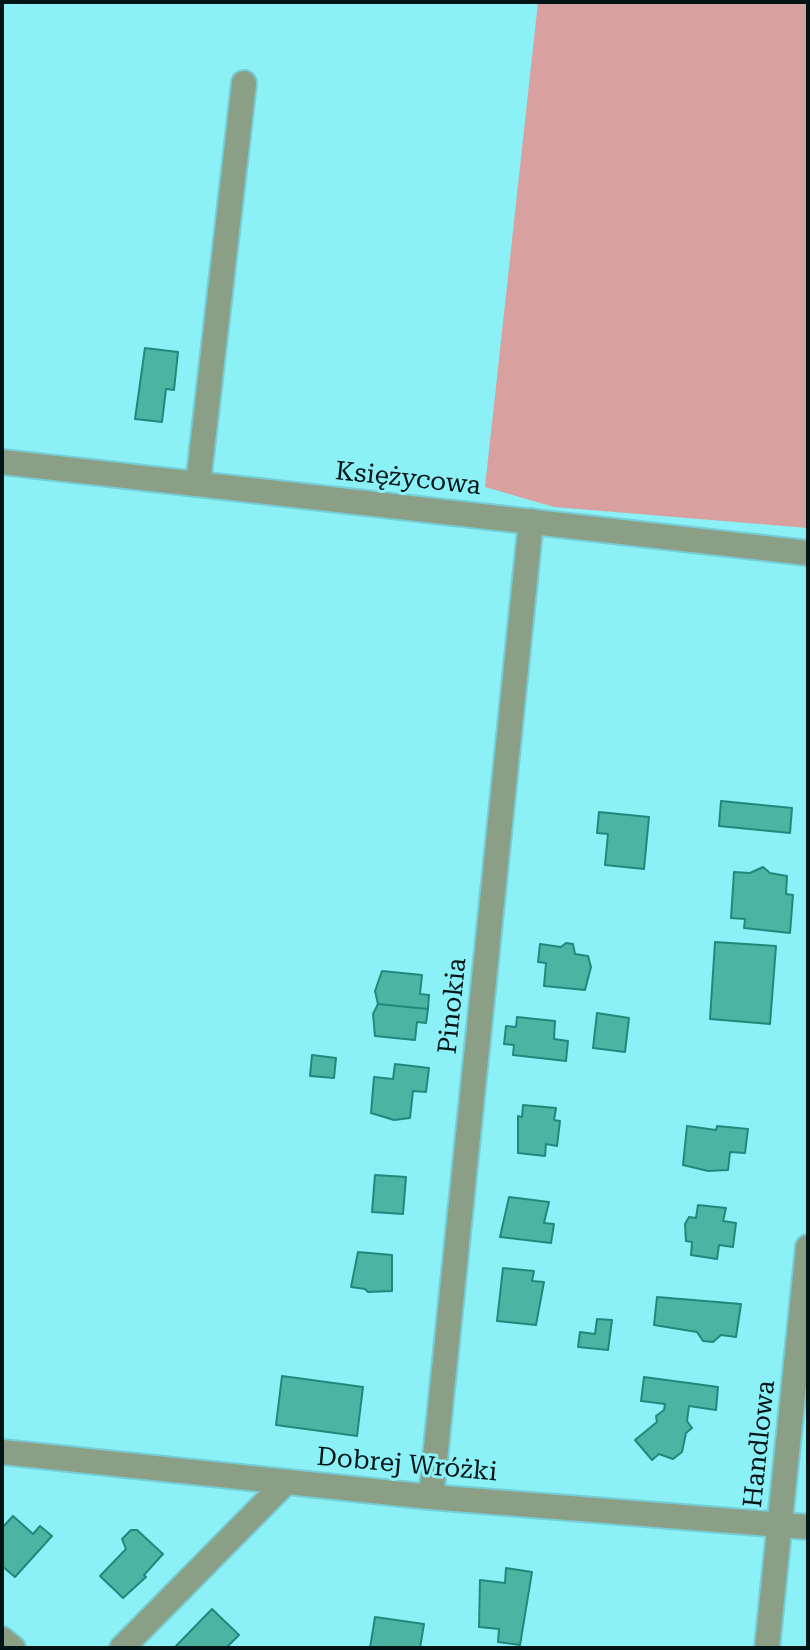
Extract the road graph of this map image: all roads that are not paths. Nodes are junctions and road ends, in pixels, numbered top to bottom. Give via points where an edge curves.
1 (244, 83) dead end
2 (2, 462) edge
3 (198, 484) junction
4 (531, 521) junction
5 (808, 553) edge
6 (808, 1247) edge
7 (2, 1452) edge
8 (286, 1482) junction
9 (431, 1497) junction
10 (780, 1524) junction
11 (808, 1527) edge
12 (2, 1639) edge
13 (13, 1648) edge
14 (122, 1648) edge
15 (767, 1648) edge

1 - 3 street
2 - 3 street, Księżycowa
3 - 4 street, Księżycowa
4 - 5 street, Księżycowa
4 - 9 street, Pinokia
6 - 10 street, Handlowa
7 - 8 street, Dobrej Wróżki
8 - 9 street, Dobrej Wróżki
8 - 14 street
9 - 10 street, Dobrej Wróżki
10 - 11 street, Dobrej Wróżki
10 - 15 street, Handlowa
12 - 13 street

